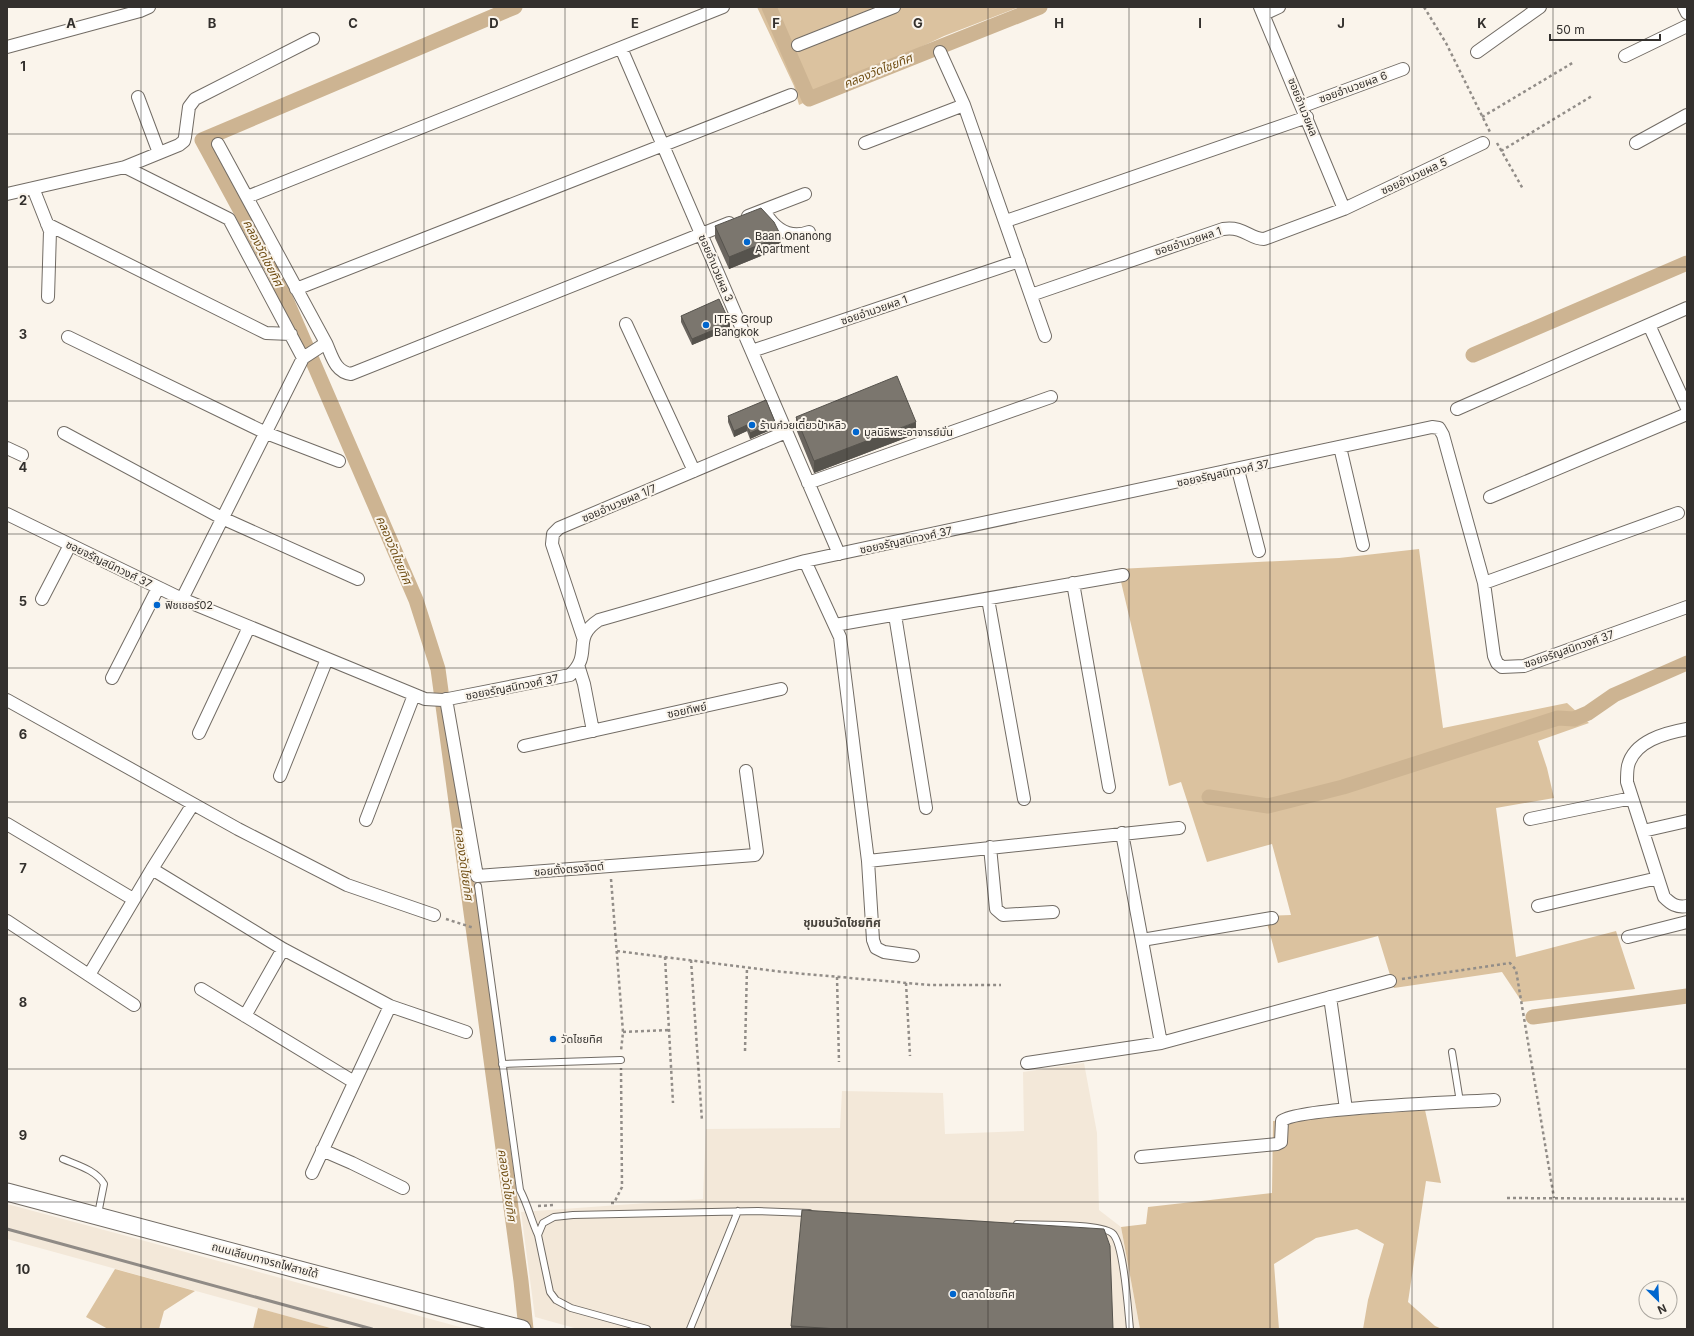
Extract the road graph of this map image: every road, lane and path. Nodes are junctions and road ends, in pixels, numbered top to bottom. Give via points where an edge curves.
1 (149, 7) edge
2 (723, 7) edge
3 (894, 7) edge
4 (1279, 7) edge
5 (1424, 7) edge
6 (1540, 7) edge
7 (1684, 7) edge
8 (1262, 10) edge
9 (1687, 13) edge
10 (1687, 26) edge
11 (313, 39) dead end
12 (798, 46) dead end
13 (7, 47) edge
14 (621, 48) junction
15 (940, 52) dead end
16 (1477, 52) dead end
17 (1625, 56) dead end
18 (1574, 62) dead end
19 (1403, 69) dead end
20 (792, 95) dead end
21 (1592, 96) dead end
22 (138, 97) dead end
23 (964, 105) junction
24 (1305, 112) junction
25 (1687, 114) edge
26 (1482, 117) junction
27 (1488, 139) joint
28 (1495, 141) dead end
29 (865, 143) dead end
30 (1636, 143) dead end
31 (218, 144) dead end
32 (663, 145) junction
33 (1501, 151) junction
34 (159, 153) junction
35 (125, 167) junction
36 (33, 188) junction
37 (1523, 189) dead end
38 (7, 194) edge
39 (805, 194) dead end
40 (247, 197) junction
41 (1344, 209) junction
42 (763, 210) junction
43 (1006, 221) junction
44 (47, 224) junction
45 (809, 232) dead end
46 (701, 234) junction
47 (1019, 261) junction
48 (296, 289) junction
49 (1031, 295) junction
50 (48, 297) dead end
51 (1687, 308) edge
52 (626, 324) dead end
53 (1649, 325) junction
54 (291, 334) junction
55 (1045, 336) dead end
56 (68, 337) dead end
57 (326, 344) junction
58 (752, 351) junction
59 (307, 355) junction
60 (1051, 397) dead end
61 (1687, 408) edge
62 (1457, 409) dead end
63 (1687, 414) edge
64 (786, 432) junction
65 (64, 433) dead end
66 (266, 433) junction
67 (1340, 447) junction
68 (7, 448) edge
69 (22, 455) dead end
70 (339, 461) dead end
71 (1238, 470) junction
72 (694, 471) junction
73 (808, 482) junction
74 (1490, 497) dead end
75 (1678, 513) dead end
76 (7, 514) edge
77 (222, 518) junction
78 (70, 545) junction
79 (1363, 545) dead end
80 (1259, 550) dead end
81 (839, 554) junction
82 (805, 561) junction
83 (1123, 575) dead end
84 (358, 579) dead end
85 (1073, 583) junction
86 (1484, 583) junction
87 (158, 588) junction
88 (988, 598) junction
89 (42, 599) dead end
90 (182, 599) junction
91 (1687, 607) edge
92 (895, 615) junction
93 (836, 626) junction
94 (249, 627) junction
95 (583, 637) junction
96 (327, 659) junction
97 (578, 668) junction
98 (112, 678) dead end
99 (782, 689) dead end
100 (420, 697) junction
101 (7, 700) edge
102 (444, 700) junction
103 (1687, 729) edge
104 (593, 731) junction
105 (198, 733) dead end
106 (524, 746) dead end
107 (746, 771) dead end
108 (280, 776) dead end
109 (1109, 787) dead end
110 (1632, 798) junction
111 (1024, 799) dead end
112 (193, 804) junction
113 (926, 808) dead end
114 (1530, 819) dead end
115 (366, 820) dead end
116 (1687, 821) edge
117 (7, 824) edge
118 (1179, 828) dead end
119 (1642, 831) junction
120 (1122, 833) junction
121 (990, 847) junction
122 (868, 861) junction
123 (152, 869) junction
124 (606, 874) dead end
125 (1658, 878) junction
126 (478, 886) dead end
127 (133, 899) junction
128 (1538, 906) dead end
129 (1687, 906) edge
130 (1053, 912) dead end
131 (434, 915) dead end
132 (1272, 918) dead end
133 (7, 920) edge
134 (1687, 922) edge
135 (459, 924) dead end
136 (480, 929) dead end
137 (1628, 937) dead end
138 (1142, 940) junction
139 (283, 949) junction
140 (616, 951) junction
141 (913, 956) dead end
142 (665, 957) junction
143 (691, 960) junction
144 (747, 967) junction
145 (89, 975) junction
146 (838, 976) junction
147 (1390, 981) joint
148 (906, 983) junction
149 (1001, 985) dead end
150 (201, 990) dead end
151 (1330, 997) junction
152 (134, 1005) dead end
153 (390, 1006) junction
154 (245, 1016) junction
155 (669, 1030) junction
156 (466, 1032) dead end
157 (622, 1032) junction
158 (1161, 1043) junction
159 (745, 1051) dead end
160 (1452, 1052) dead end
161 (910, 1056) dead end
162 (621, 1060) junction
163 (839, 1062) dead end
164 (1027, 1063) dead end
165 (502, 1064) junction
166 (354, 1082) junction
167 (1494, 1100) dead end
168 (1460, 1102) junction
169 (673, 1103) dead end
170 (1346, 1109) junction
171 (702, 1121) dead end
172 (322, 1150) junction
173 (1141, 1157) dead end
174 (63, 1159) dead end
175 (312, 1173) dead end
176 (403, 1188) dead end
177 (7, 1192) edge
178 (1507, 1198) dead end
179 (1554, 1198) junction
180 (1687, 1199) edge
181 (607, 1203) dead end
182 (528, 1204) junction
183 (556, 1205) dead end
184 (738, 1211) junction
185 (814, 1214) edge
186 (97, 1216) junction
187 (1012, 1224) edge
188 (538, 1235) junction
189 (522, 1329) edge
190 (647, 1329) edge
191 (690, 1329) edge
192 (1130, 1329) edge

1 - 13 street
2 - 14 street
3 - 12 street
4 - 8 street
5 - 26 path via 1446,43
6 - 16 street
7 - 9 street
8 - 24 street, ซอยอำนวยผล
10 - 17 street
11 - 34 street via 195,99 189,107 184,141
14 - 32 street, ซอยอำนวยผล 3
14 - 40 street
15 - 23 street
18 - 26 path
19 - 24 street, ซอยอำนวยผล 6
20 - 32 street
21 - 33 path
22 - 34 street
23 - 29 street
23 - 43 street
24 - 41 street, ซอยอำนวยผล
24 - 43 street
25 - 30 street
26 - 27 path
27 - 41 street, ซอยอำนวยผล 5
28 - 33 path
31 - 40 street
32 - 46 street, ซอยอำนวยผล 3
32 - 48 street
33 - 37 path
34 - 35 street
35 - 36 street
35 - 54 street via 229,219
36 - 38 street
36 - 44 street
39 - 42 street
40 - 48 street
41 - 49 street, ซอยอำนวยผล 1 via 1264,239 1240,229 1223,229
42 - 45 street via 771,222 786,233 795,235
42 - 46 street
43 - 47 street
44 - 50 street via 50,231
44 - 54 street via 266,333
46 - 57 street via 351,374 345,374 337,368
46 - 58 street, ซอยอำนวยผล 3
47 - 49 street
47 - 58 street, ซอยอำนวยผล 1
48 - 57 street
49 - 55 street
51 - 53 street
52 - 72 street
53 - 61 street
53 - 62 street
54 - 59 street
56 - 66 street
57 - 59 street
58 - 64 street, ซอยอำนวยผล 3
59 - 66 street
60 - 73 street
63 - 74 street
64 - 72 street, ซอยอำนวยผล 1/7
64 - 73 street, ซอยอำนวยผล 3
65 - 77 street
66 - 70 street
66 - 77 street
67 - 71 street, ซอยจรัญสนิทวงศ์ 37
67 - 79 street
67 - 86 street, ซอยจรัญสนิทวงศ์ 37 via 1432,427 1439,428
68 - 69 street
71 - 80 street
71 - 81 street, ซอยจรัญสนิทวงศ์ 37
72 - 95 street, ซอยอำนวยผล 1/7 via 559,528 553,534 552,544
73 - 81 street, ซอยอำนวยผล 3
75 - 86 street
76 - 78 street, ซอยจรัญสนิทวงศ์ 37
77 - 84 street
77 - 90 street
78 - 87 street, ซอยจรัญสนิทวงศ์ 37
78 - 89 street
81 - 82 street, ซอยจรัญสนิทวงศ์ 37
82 - 93 street
82 - 95 street, ซอยจรัญสนิทวงศ์ 37 via 599,620 590,626
83 - 85 street
85 - 88 street
85 - 109 street
86 - 91 street, ซอยจรัญสนิทวงศ์ 37 via 1494,656 1502,667 1524,666
87 - 90 street, ซอยจรัญสนิทวงศ์ 37
87 - 98 street
88 - 92 street
88 - 111 street
90 - 94 street, ซอยจรัญสนิทวงศ์ 37
92 - 93 street
92 - 113 street
93 - 122 street via 840,637
94 - 96 street, ซอยจรัญสนิทวงศ์ 37
94 - 105 street
95 - 97 street via 583,659
96 - 100 street, ซอยจรัญสนิทวงศ์ 37
96 - 108 street
97 - 102 street, ซอยจรัญสนิทวงศ์ 37 via 570,675
97 - 104 street via 584,684
99 - 104 street, ซอยทิพย์
100 - 102 street, ซอยจรัญสนิทวงศ์ 37
100 - 115 street
101 - 112 street
102 - 107 street, ซอยตั้งตรงจิตต์ via 477,876 755,855
103 - 110 street via 1670,732 1648,741 1633,754 1628,766 1627,782
104 - 106 street, ซอยทิพย์
110 - 114 street
110 - 119 street
112 - 123 street
112 - 131 street via 346,885
116 - 119 street
117 - 127 street
118 - 120 street
119 - 125 street
120 - 121 street
120 - 138 street
121 - 122 street
121 - 130 street via 998,912 1003,915
122 - 141 street via 873,940 876,948 884,952
123 - 127 street
123 - 139 street
124 - 140 path via 611,877
125 - 128 street
125 - 129 street via 1664,897 1670,904
126 - 165 lane
127 - 145 street
132 - 138 street
133 - 145 street
134 - 137 street
135 - 136 path
138 - 158 street
139 - 153 street
139 - 154 street
140 - 142 path
140 - 157 path
142 - 143 path
142 - 155 path
143 - 144 path
143 - 171 path
144 - 146 path
144 - 159 path
145 - 152 street
146 - 148 path
146 - 163 path
147 - 151 street
147 - 179 path via 1510,963 1516,970
148 - 149 path
148 - 161 path
150 - 154 street
151 - 158 street
151 - 170 street
153 - 156 street
153 - 166 street
154 - 166 street
155 - 157 path
155 - 169 path
157 - 162 path
158 - 164 street
160 - 168 lane
162 - 165 lane
162 - 181 path via 622,1188 614,1203
165 - 182 lane via 520,1190
166 - 172 street
167 - 168 street
168 - 170 street
170 - 173 street via 1285,1118 1280,1125 1281,1142 1277,1144
172 - 175 street
172 - 176 street
174 - 186 lane via 94,1174 104,1184
177 - 186 main road, ถนนเลียบทางรถไฟสายใต้
178 - 179 path
179 - 180 path
182 - 183 path
182 - 188 lane via 530,1219
184 - 185 lane
184 - 188 lane via 554,1217 543,1223
184 - 191 lane
186 - 189 main road, ถนนเลียบทางรถไฟสายใต้
187 - 192 lane via 1099,1228 1112,1233 1120,1246
188 - 190 lane via 550,1292 556,1300 572,1308

